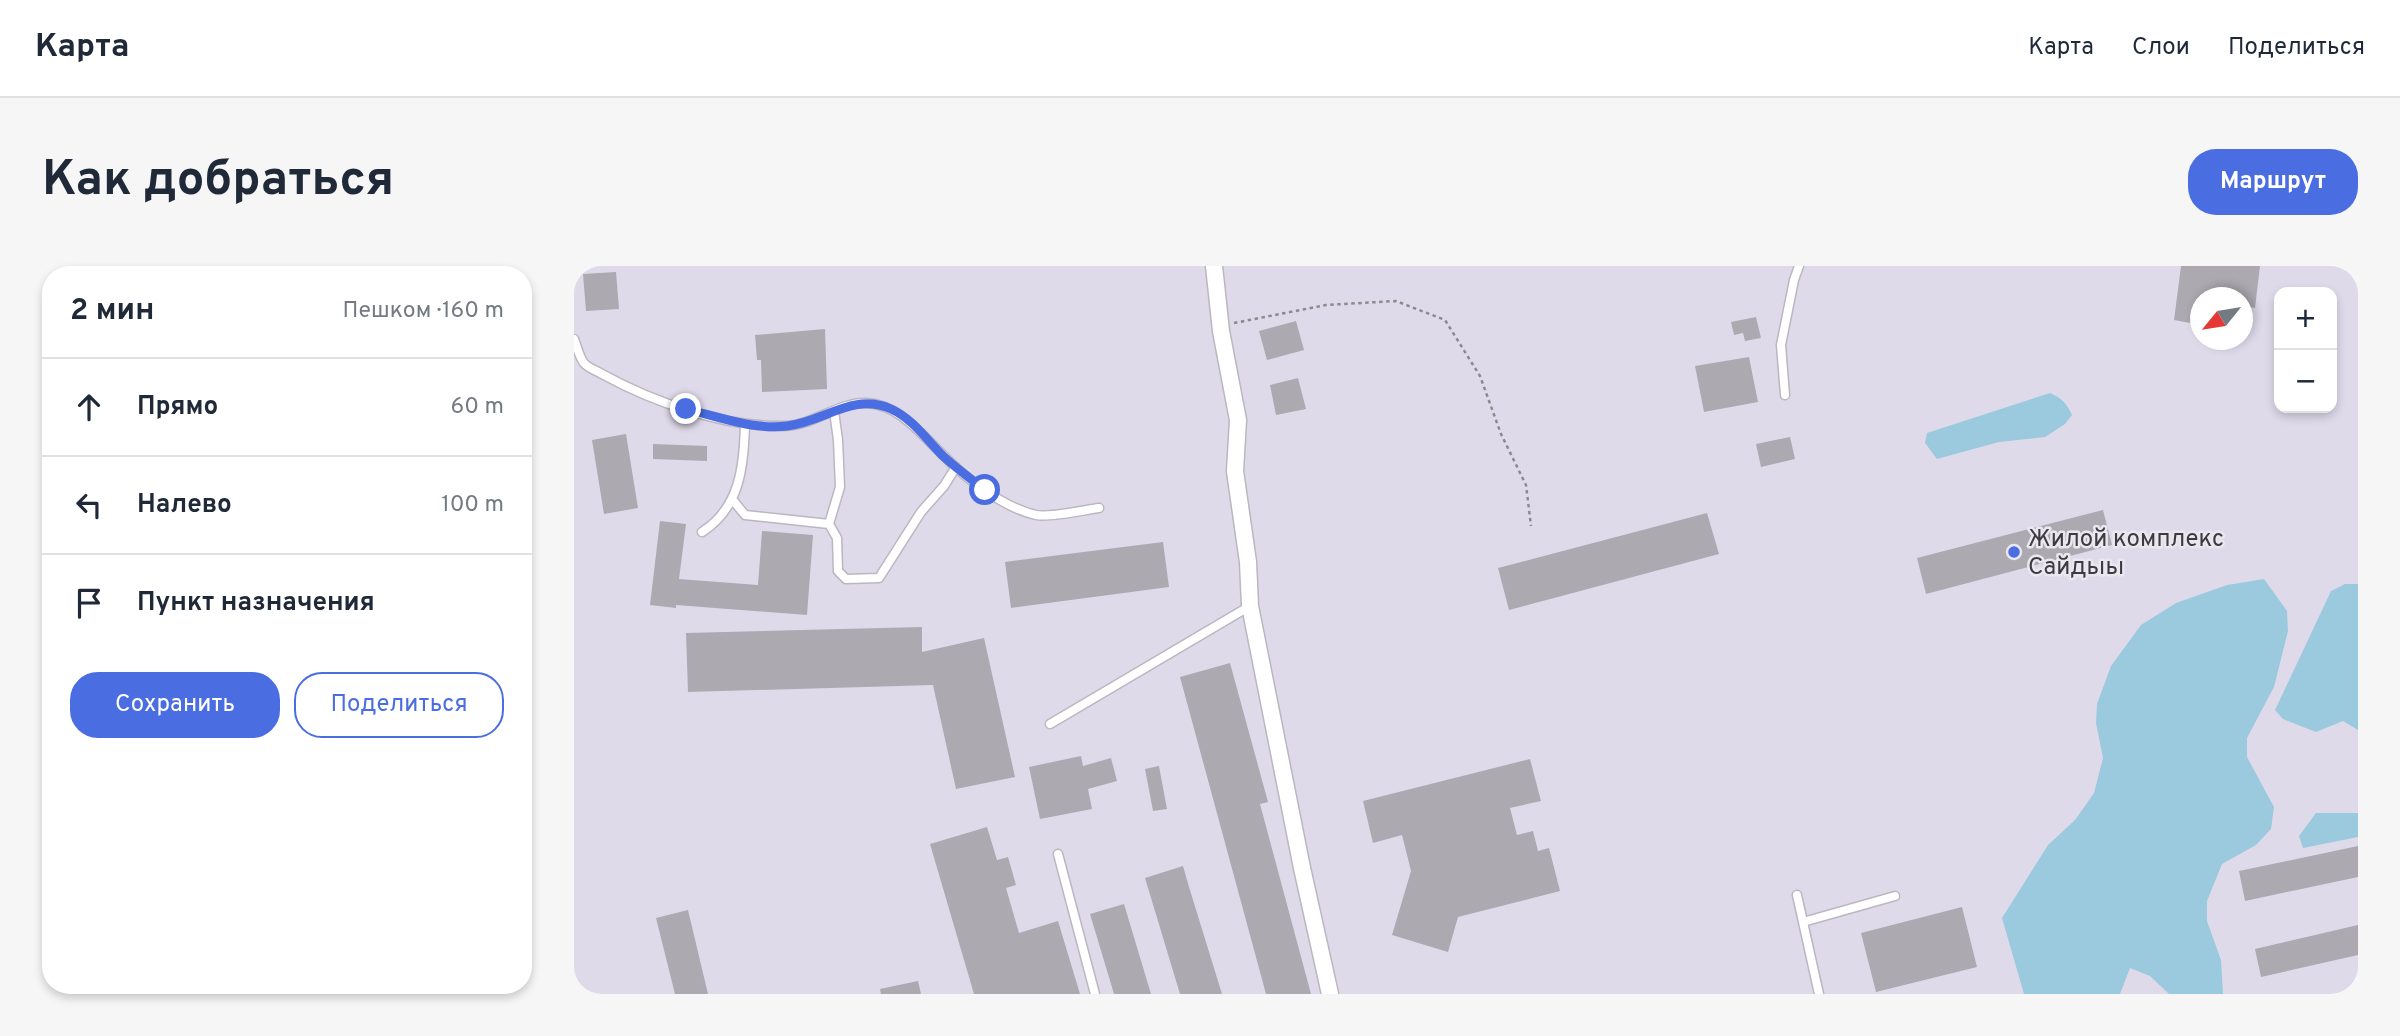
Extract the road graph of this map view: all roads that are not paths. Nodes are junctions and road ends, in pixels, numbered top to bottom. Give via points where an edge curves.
1 (1214, 266) edge
2 (1799, 266) edge
3 (574, 339) edge
4 (1785, 395) dead end
5 (834, 411) junction
6 (745, 424) junction
7 (956, 467) junction
8 (732, 499) junction
9 (1099, 508) dead end
10 (829, 524) junction
11 (702, 532) dead end
12 (1250, 606) junction
13 (1050, 724) dead end
14 (1058, 854) dead end
15 (1797, 895) dead end
16 (1895, 896) dead end
17 (1803, 922) junction
18 (1095, 994) edge
19 (1330, 994) edge
20 (1819, 994) edge

1 - 12 street via 1238,420 1235,471
2 - 4 lane via 1781,345
3 - 6 lane via 584,364 631,390
5 - 6 lane via 786,426
5 - 7 lane via 866,403 891,409 917,427
5 - 10 lane via 840,486
6 - 8 lane via 744,456
7 - 9 lane via 985,490 1038,516
7 - 10 lane via 879,578 846,579 838,571 837,538
8 - 10 lane via 745,515
8 - 11 lane via 716,523
12 - 13 lane
12 - 19 street
14 - 18 lane
15 - 17 lane
16 - 17 lane
17 - 20 lane

